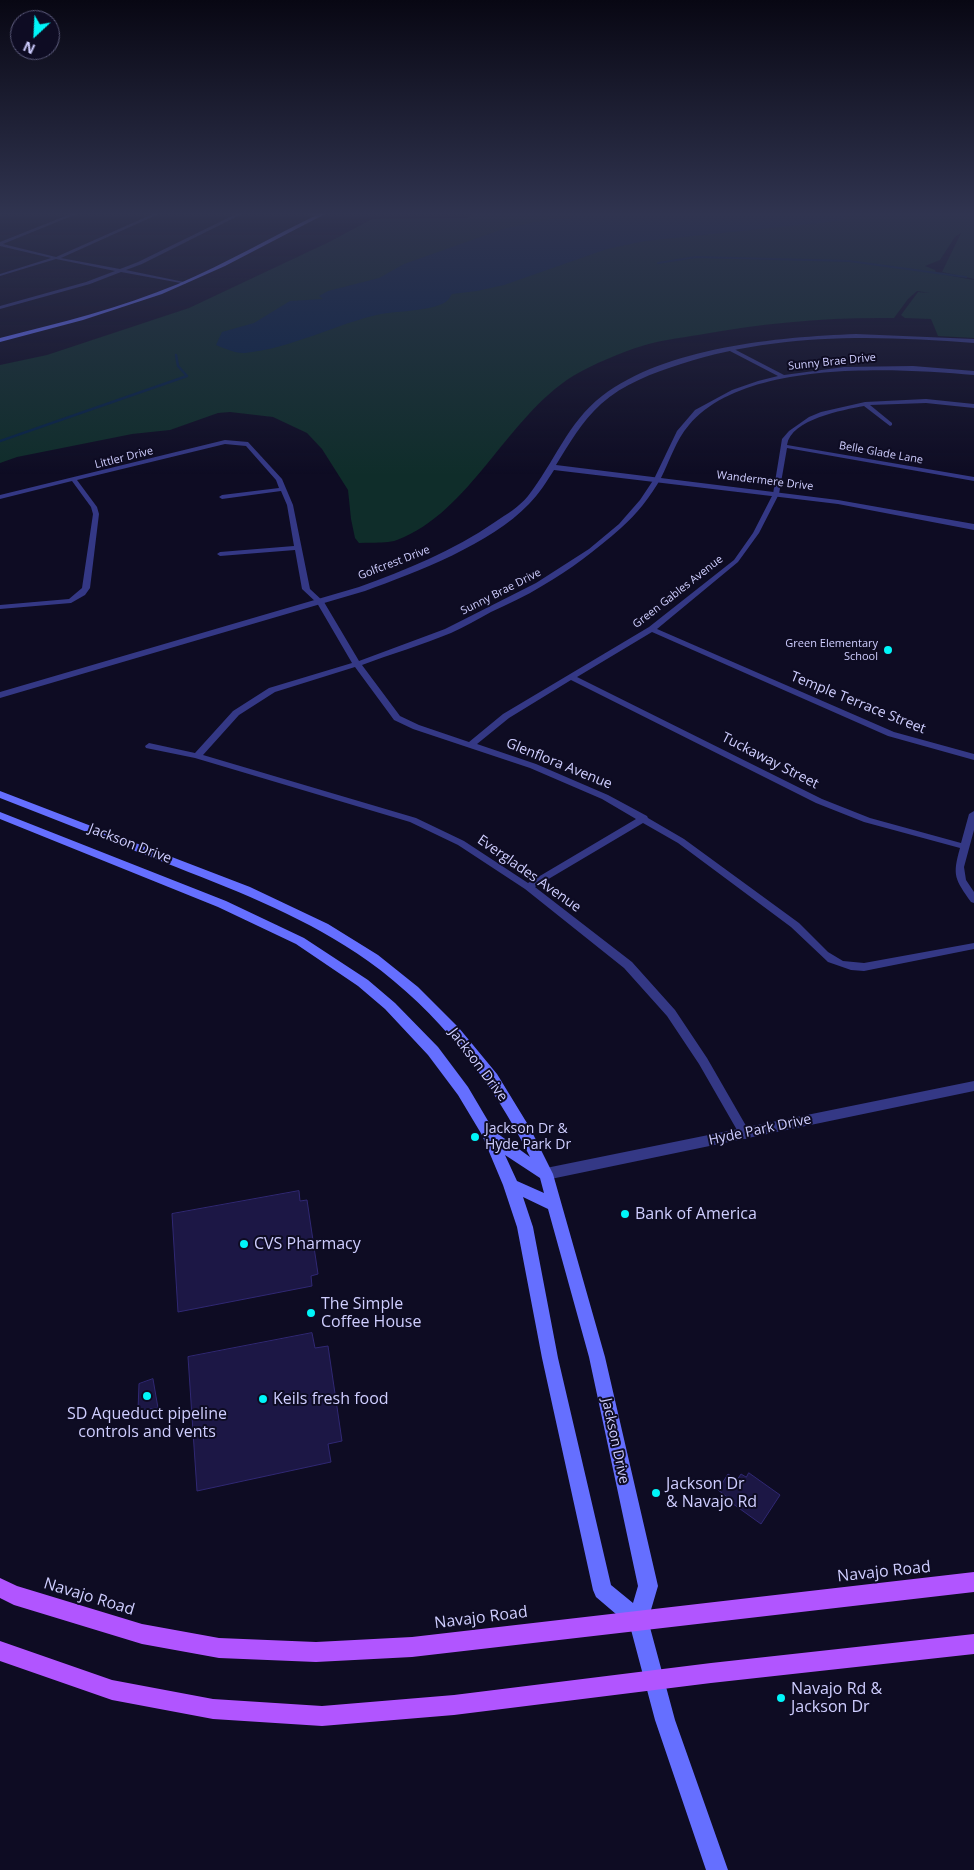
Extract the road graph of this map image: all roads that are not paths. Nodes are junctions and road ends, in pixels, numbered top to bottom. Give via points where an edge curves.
1 (29, 300) edge
2 (138, 300) edge
3 (0, 308) edge
4 (0, 340) edge
5 (974, 341) edge
6 (730, 349) junction
7 (974, 373) edge
8 (783, 377) junction
9 (865, 404) junction
10 (974, 406) edge
11 (890, 424) dead end
12 (784, 446) junction
13 (252, 447) joint
14 (552, 467) junction
15 (657, 479) junction
16 (974, 479) edge
17 (74, 480) junction
18 (284, 489) junction
19 (776, 494) junction
20 (0, 497) edge
21 (222, 497) dead end
22 (974, 527) edge
23 (298, 548) junction
24 (220, 554) dead end
25 (320, 602) junction
26 (0, 607) edge
27 (652, 629) junction
28 (357, 664) junction
29 (572, 677) junction
30 (0, 695) edge
31 (471, 745) junction
32 (149, 746) dead end
33 (197, 756) junction
34 (974, 757) edge
35 (0, 794) edge
36 (974, 814) edge
37 (0, 815) edge
38 (644, 818) junction
39 (965, 847) junction
40 (528, 886) junction
41 (974, 900) edge
42 (974, 946) edge
43 (974, 1086) edge
44 (488, 1133) junction
45 (745, 1134) junction
46 (546, 1174) junction
47 (511, 1185) junction
48 (556, 1206) junction
49 (974, 1582) edge
50 (0, 1588) edge
51 (638, 1620) junction
52 (974, 1644) edge
53 (0, 1651) edge
54 (654, 1681) junction
55 (717, 1870) edge

1 - 3 street
2 - 4 main road
5 - 6 street, Golfcrest Drive via 852,336 788,340
6 - 8 street
6 - 14 street, Golfcrest Drive via 683,360 615,390 582,418
7 - 8 street, Sunny Brae Drive via 880,367
8 - 15 street, Sunny Brae Drive via 734,391 697,411 680,431
9 - 10 street, Green Gables Avenue via 926,401
9 - 11 street
9 - 12 street, Green Gables Avenue via 811,418 791,432
12 - 16 street, Belle Glade Lane
12 - 19 street, Green Gables Avenue
13 - 17 street, Littler Drive via 241,442 225,442
13 - 18 street, Glenflora Avenue
14 - 15 street, Wandermere Drive
14 - 25 street, Golfcrest Drive via 530,499 487,533 420,568
15 - 19 street, Wandermere Drive
15 - 28 street, Sunny Brae Drive via 620,525 591,550 539,586 448,631
17 - 20 street, Littler Drive
17 - 26 street via 96,514 86,588 71,601
18 - 21 street
18 - 23 street, Glenflora Avenue
19 - 22 street, Wandermere Drive
19 - 27 street, Green Gables Avenue via 756,533 736,561
23 - 24 street
23 - 25 street, Glenflora Avenue via 306,589
25 - 28 street, Glenflora Avenue
25 - 30 street, Golfcrest Drive
27 - 29 street, Green Gables Avenue
27 - 34 street, Temple Terrace Street via 890,734
28 - 31 street, Glenflora Avenue via 397,718
28 - 33 street, Sunny Brae Drive via 272,690 236,712
29 - 31 street, Green Gables Avenue via 506,716
29 - 39 street, Tuckaway Street via 819,801 874,823
31 - 38 street, Glenflora Avenue via 533,766
32 - 33 street, Everglades Avenue
33 - 40 street, Everglades Avenue via 413,820 461,843
35 - 46 main road, Jackson Drive via 289,909 373,958 454,1031 481,1064 525,1132
36 - 39 street
37 - 44 main road, Jackson Drive via 222,904 300,941 335,963 390,1006 433,1051 463,1091
38 - 40 street
38 - 42 street, Glenflora Avenue via 681,841 795,925 836,964 864,968
39 - 41 street via 959,867 961,880
40 - 45 street, Everglades Avenue via 628,965 671,1013
43 - 45 street, Hyde Park Drive
44 - 46 main road
44 - 47 main road, Jackson Drive
45 - 46 street, Hyde Park Drive
46 - 48 main road, Jackson Drive
47 - 48 main road
47 - 51 main road, Jackson Drive via 525,1227 550,1358 603,1590
48 - 51 main road, Jackson Drive via 597,1357 648,1586
49 - 51 main road, Navajo Road
50 - 51 main road, Navajo Road via 142,1634 241,1650 316,1652 412,1647
51 - 54 main road
52 - 54 main road
53 - 54 main road via 112,1690 213,1709 322,1716 454,1705
54 - 55 main road

